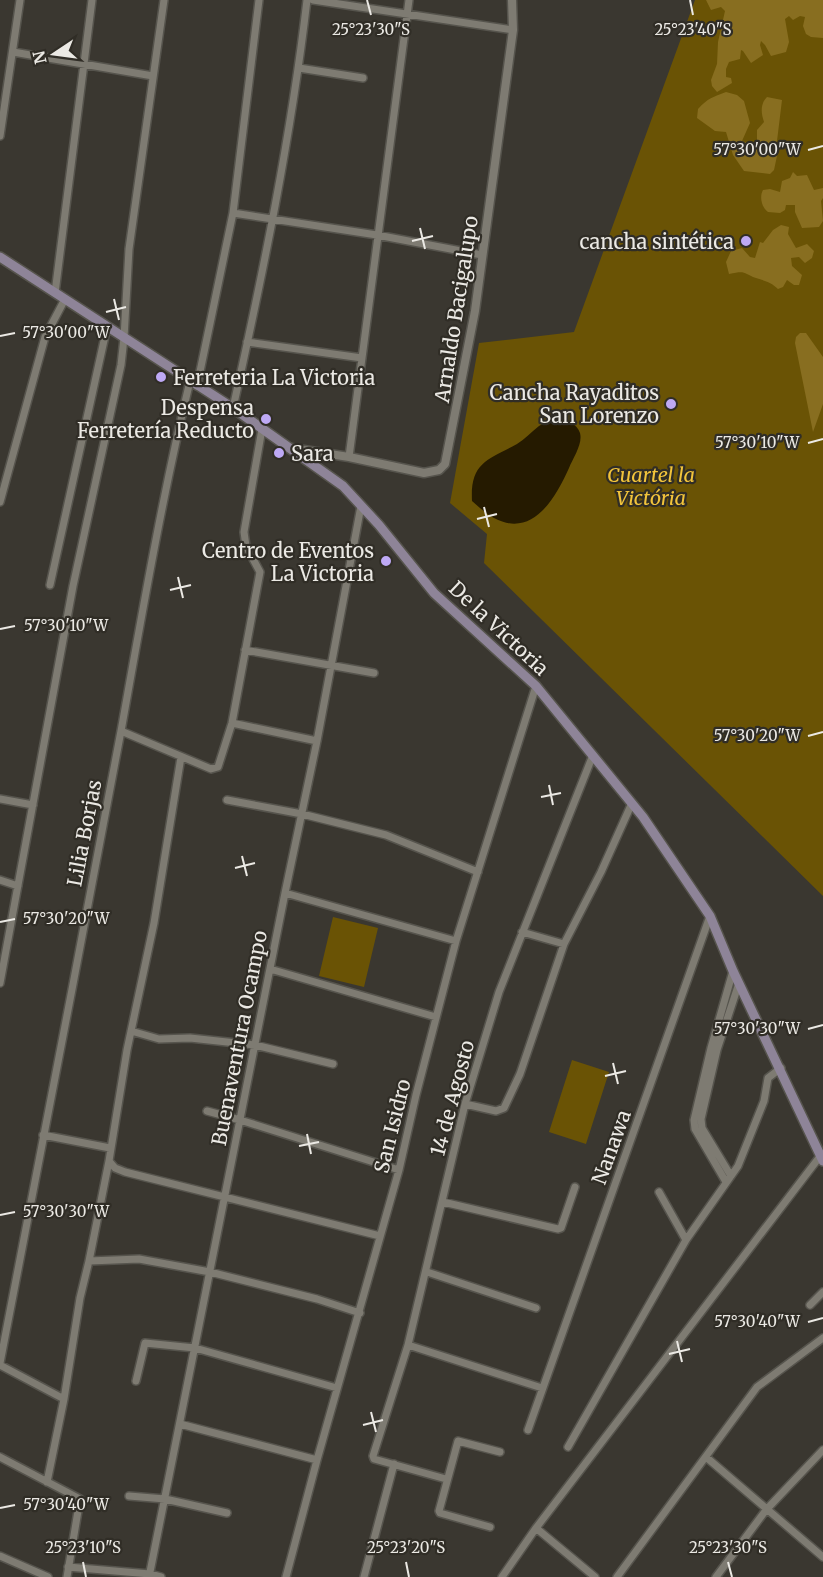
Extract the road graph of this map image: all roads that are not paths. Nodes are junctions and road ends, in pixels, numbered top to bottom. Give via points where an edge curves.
1 (20, 0) edge
2 (92, 0) edge
3 (164, 0) edge
4 (259, 0) edge
5 (307, 0) edge
6 (313, 0) edge
7 (409, 0) edge
8 (512, 0) edge
9 (408, 13) junction
10 (513, 30) junction
11 (13, 52) junction
12 (85, 63) junction
13 (299, 68) junction
14 (153, 76) junction
15 (363, 78) dead end
16 (0, 136) edge
17 (233, 213) junction
18 (272, 218) junction
19 (377, 235) junction
20 (482, 255) junction
21 (0, 256) edge
22 (56, 293) junction
23 (65, 299) junction
24 (107, 327) junction
25 (124, 338) junction
26 (247, 342) junction
27 (362, 358) junction
28 (194, 384) junction
29 (233, 408) junction
30 (262, 429) junction
31 (312, 457) junction
32 (349, 457) junction
33 (3, 483) edge
34 (0, 502) edge
35 (361, 506) junction
36 (50, 585) dead end
37 (245, 650) junction
38 (331, 665) junction
39 (375, 673) dead end
40 (536, 686) junction
41 (232, 723) junction
42 (121, 732) junction
43 (318, 741) junction
44 (593, 755) junction
45 (181, 757) junction
46 (0, 799) edge
47 (227, 800) dead end
48 (632, 803) junction
49 (33, 805) junction
50 (302, 814) junction
51 (478, 872) junction
52 (0, 880) edge
53 (18, 886) junction
54 (285, 893) junction
55 (710, 916) junction
56 (522, 932) junction
57 (456, 941) junction
58 (564, 944) junction
59 (270, 969) junction
60 (733, 971) junction
61 (0, 983) edge
62 (739, 983) junction
63 (436, 1017) junction
64 (131, 1031) junction
65 (255, 1045) junction
66 (333, 1064) dead end
67 (781, 1068) junction
68 (465, 1104) junction
69 (207, 1111) dead end
70 (240, 1120) junction
71 (698, 1129) junction
72 (43, 1136) junction
73 (110, 1148) junction
74 (822, 1158) edge
75 (108, 1161) junction
76 (399, 1170) junction
77 (728, 1179) junction
78 (575, 1187) dead end
79 (659, 1192) dead end
80 (225, 1196) junction
81 (443, 1202) junction
82 (380, 1236) junction
83 (686, 1240) junction
84 (89, 1261) junction
85 (210, 1272) junction
86 (427, 1272) junction
87 (823, 1292) edge
88 (810, 1305) dead end
89 (536, 1308) dead end
90 (360, 1313) junction
91 (823, 1338) edge
92 (408, 1345) junction
93 (195, 1348) junction
94 (0, 1364) edge
95 (136, 1381) dead end
96 (337, 1388) junction
97 (542, 1388) junction
98 (64, 1399) junction
99 (180, 1424) junction
100 (528, 1430) dead end
101 (568, 1447) dead end
102 (501, 1452) dead end
103 (822, 1453) edge
104 (0, 1457) edge
105 (706, 1457) junction
106 (317, 1460) junction
107 (394, 1464) junction
108 (446, 1479) junction
109 (47, 1482) junction
110 (129, 1496) dead end
111 (165, 1499) junction
112 (766, 1510) junction
113 (227, 1514) dead end
114 (490, 1527) dead end
115 (536, 1528) junction
116 (0, 1556) edge
117 (823, 1557) edge
118 (68, 1568) junction
119 (720, 1575) edge
120 (150, 1576) edge
121 (48, 1577) edge
122 (67, 1577) edge
123 (161, 1577) edge
124 (286, 1577) edge
125 (364, 1577) edge
126 (502, 1577) edge
127 (595, 1577) edge
128 (617, 1577) edge

1 - 11 street
2 - 12 street
3 - 14 street
4 - 17 street, Lilia Borjas
5 - 13 street
6 - 9 street
7 - 9 street
8 - 10 street, Arnaldo Bacigalupo
9 - 10 street
9 - 19 street
10 - 20 street, Arnaldo Bacigalupo
11 - 12 street
11 - 16 street
12 - 14 street
12 - 22 street
13 - 15 street
13 - 18 street
14 - 25 street via 129,249
17 - 18 street
17 - 28 street, Lilia Borjas
18 - 19 street
18 - 26 street
19 - 20 street
19 - 27 street
20 - 32 street, Arnaldo Bacigalupo via 445,464 439,470 424,473
21 - 22 main road, De la Victoria
22 - 23 main road, De la Victoria
23 - 24 main road, De la Victoria
23 - 33 street via 45,337
24 - 25 main road, De la Victoria
24 - 36 street
25 - 28 main road, De la Victoria
25 - 49 street
26 - 27 street
26 - 29 street
27 - 32 street
28 - 29 main road, De la Victoria
28 - 42 street, Lilia Borjas via 170,462
29 - 30 main road, De la Victoria
30 - 31 main road, De la Victoria
30 - 37 street via 244,532 246,546 260,572
31 - 32 street, Arnaldo Bacigalupo
31 - 35 main road, De la Victoria
33 - 34 street
35 - 38 street, Buenaventura Ocampo
35 - 40 main road, De la Victoria via 434,593
37 - 38 street
37 - 41 street
38 - 39 street
38 - 43 street, Buenaventura Ocampo
40 - 44 main road, De la Victoria
40 - 51 street, San Isidro
41 - 43 street
41 - 45 street via 215,769
42 - 45 street
42 - 72 street, Lilia Borjas
43 - 50 street, Buenaventura Ocampo
44 - 48 main road, De la Victoria
44 - 56 street, 14 de Agosto
45 - 64 street via 154,923
46 - 49 street
47 - 50 street
48 - 55 main road, De la Victoria
48 - 58 street
49 - 53 street
50 - 51 street via 386,835
50 - 54 street, Buenaventura Ocampo
51 - 57 street, San Isidro
52 - 53 street
53 - 61 street
54 - 57 street
54 - 59 street, Buenaventura Ocampo
55 - 60 main road, De la Victoria
55 - 97 street, Nanawa
56 - 58 street
56 - 68 street, 14 de Agosto
57 - 63 street, San Isidro
58 - 68 street via 504,1108 496,1111
59 - 63 street
59 - 65 street, Buenaventura Ocampo
60 - 62 main road, De la Victoria
60 - 71 street via 694,1120
62 - 67 main road, De la Victoria
62 - 71 street via 717,1050
63 - 76 street, San Isidro
64 - 65 street via 159,1039
64 - 73 street
65 - 66 street
65 - 70 street, Buenaventura Ocampo
67 - 74 main road, De la Victoria
67 - 77 street via 768,1078 764,1101 743,1154
68 - 81 street, 14 de Agosto
69 - 70 street
70 - 76 street
70 - 80 street, Buenaventura Ocampo
71 - 77 street
72 - 73 street
72 - 94 street, Lilia Borjas
73 - 75 street
74 - 115 street
75 - 80 street via 125,1172
75 - 84 street
76 - 82 street, San Isidro
77 - 83 street
78 - 81 street via 558,1229
79 - 83 street
80 - 82 street
80 - 85 street, Buenaventura Ocampo
81 - 86 street, 14 de Agosto
82 - 90 street, San Isidro
83 - 101 street
84 - 85 street via 139,1259
84 - 98 street
85 - 90 street
85 - 93 street, Buenaventura Ocampo
86 - 89 street
86 - 92 street, 14 de Agosto
87 - 88 street
90 - 96 street, San Isidro
91 - 105 street via 757,1387
92 - 97 street
92 - 107 street, 14 de Agosto via 373,1458
93 - 95 street via 144,1343
93 - 96 street
93 - 99 street, Buenaventura Ocampo
94 - 98 street
96 - 106 street, San Isidro
97 - 100 street, Nanawa
98 - 109 street
99 - 106 street
99 - 111 street, Buenaventura Ocampo
102 - 108 street via 458,1441
103 - 112 street
104 - 109 street
105 - 112 street
105 - 128 street
106 - 124 street, San Isidro
107 - 108 street
107 - 125 street
108 - 114 street via 440,1513
109 - 118 street via 80,1499
110 - 111 street
111 - 113 street
111 - 120 street, Buenaventura Ocampo
112 - 117 street
112 - 119 street
115 - 126 street
115 - 127 street
116 - 121 street
118 - 120 street
118 - 122 street
120 - 123 street

